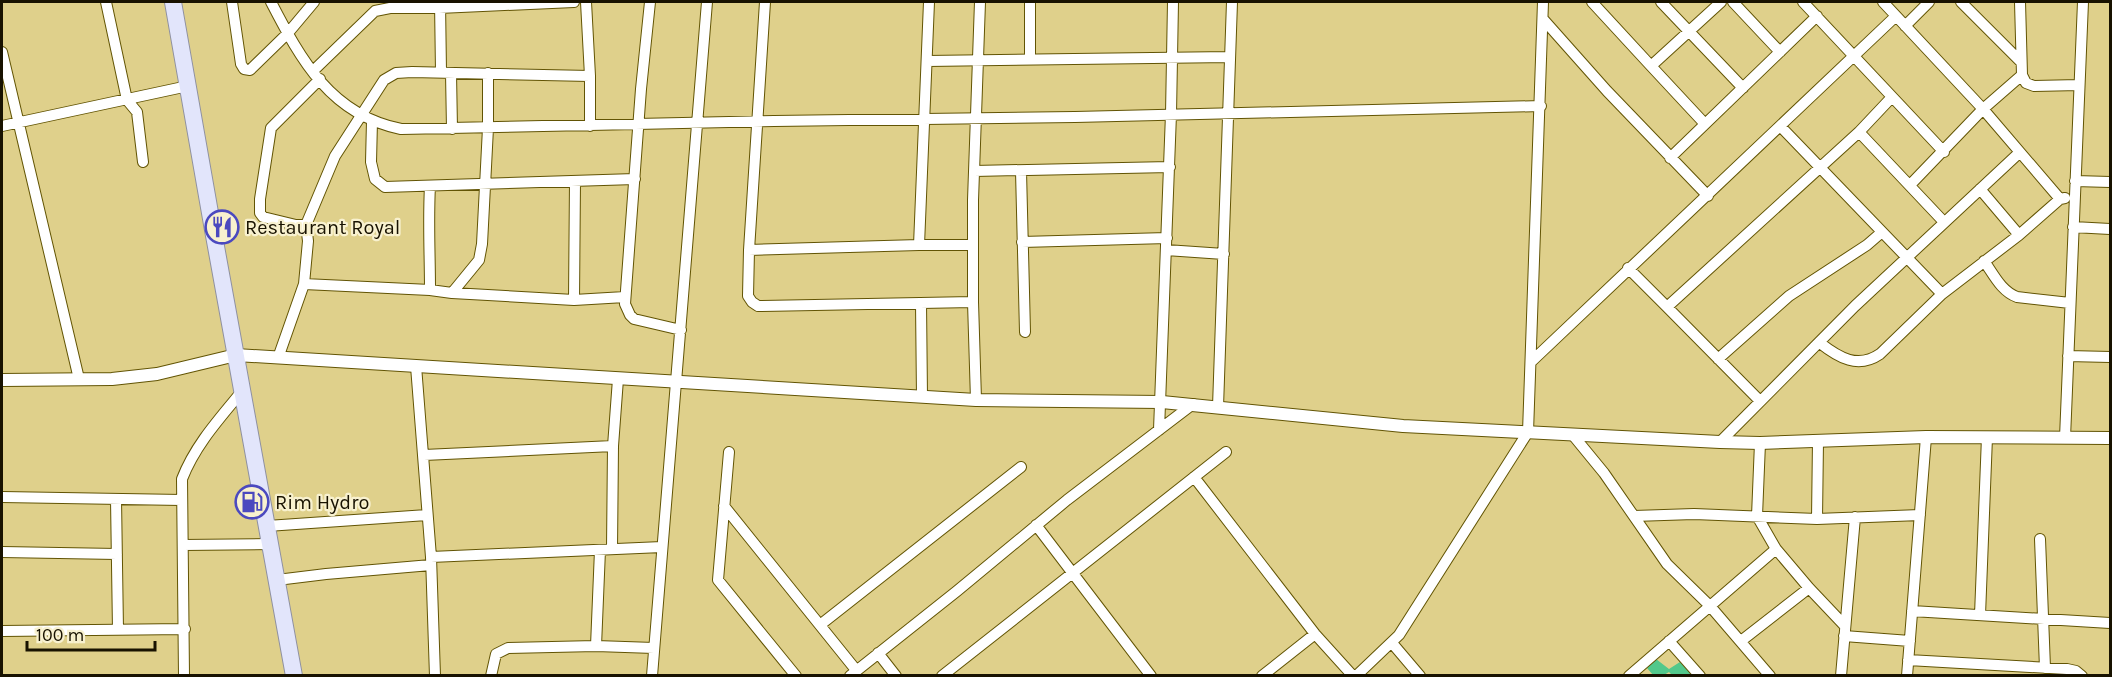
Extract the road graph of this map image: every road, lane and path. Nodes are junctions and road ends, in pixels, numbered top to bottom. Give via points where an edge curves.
1 (106, 2) edge
2 (173, 2) edge
3 (232, 2) edge
4 (271, 2) edge
5 (314, 2) edge
6 (574, 2) edge
7 (586, 2) edge
8 (650, 2) edge
9 (707, 2) edge
10 (765, 2) edge
11 (929, 2) edge
12 (980, 2) edge
13 (1030, 2) edge
14 (1173, 2) edge
15 (1232, 2) edge
16 (1543, 2) edge
17 (1592, 2) edge
18 (1660, 2) edge
19 (1722, 2) edge
20 (1733, 2) edge
21 (1803, 2) edge
22 (1883, 2) edge
23 (1929, 2) edge
24 (1961, 2) edge
25 (2020, 2) edge
26 (2083, 2) edge
27 (440, 5) edge
28 (1817, 16) junction
29 (1896, 16) junction
30 (1543, 19) junction
31 (1905, 26) junction
32 (1690, 31) junction
33 (288, 33) junction
34 (2, 52) edge
35 (1780, 52) junction
36 (1854, 56) junction
37 (1173, 57) junction
38 (1230, 57) junction
39 (1030, 58) junction
40 (979, 59) junction
41 (927, 61) junction
42 (2022, 62) junction
43 (1651, 66) junction
44 (446, 72) junction
45 (488, 73) junction
46 (317, 75) junction
47 (2022, 75) junction
48 (590, 76) junction
49 (2079, 85) junction
50 (188, 86) junction
51 (1743, 88) junction
52 (1892, 97) junction
53 (127, 100) junction
54 (1541, 106) junction
55 (1983, 109) junction
56 (1172, 114) junction
57 (1227, 114) junction
58 (360, 116) junction
59 (976, 119) junction
60 (924, 120) junction
61 (758, 121) junction
62 (18, 122) junction
63 (372, 122) junction
64 (698, 123) junction
65 (639, 124) junction
66 (1705, 124) junction
67 (2, 126) edge
68 (590, 126) junction
69 (1781, 126) junction
70 (488, 128) junction
71 (452, 129) junction
72 (1858, 132) junction
73 (1944, 152) junction
74 (2019, 153) junction
75 (1670, 158) junction
76 (143, 162) dead end
77 (1170, 167) junction
78 (1820, 167) junction
79 (974, 171) junction
80 (1021, 171) junction
81 (635, 179) junction
82 (575, 181) junction
83 (2075, 181) junction
84 (2110, 182) edge
85 (484, 185) junction
86 (1910, 185) junction
87 (430, 186) junction
88 (1980, 189) junction
89 (1708, 196) junction
90 (2074, 197) junction
91 (2060, 199) junction
92 (1944, 222) junction
93 (306, 225) junction
94 (2073, 227) junction
95 (2110, 229) edge
96 (1882, 232) junction
97 (2019, 235) junction
98 (1022, 242) junction
99 (1166, 244) junction
100 (919, 245) junction
101 (973, 245) junction
102 (749, 250) junction
103 (1224, 254) junction
104 (1907, 257) junction
105 (1984, 261) junction
106 (1628, 268) junction
107 (304, 284) junction
108 (430, 290) junction
109 (452, 293) junction
110 (1942, 294) junction
111 (625, 297) junction
112 (574, 300) junction
113 (973, 302) junction
114 (921, 303) junction
115 (2070, 303) junction
116 (1667, 307) junction
117 (681, 330) junction
118 (1025, 332) dead end
119 (1820, 343) junction
120 (236, 355) junction
121 (2068, 356) junction
122 (2110, 357) edge
123 (278, 358) junction
124 (1718, 359) junction
125 (1532, 361) junction
126 (416, 366) junction
127 (618, 378) junction
128 (79, 379) junction
129 (2, 380) edge
130 (677, 382) junction
131 (243, 390) junction
132 (922, 397) junction
133 (976, 400) junction
134 (1760, 401) junction
135 (1161, 402) junction
136 (1193, 404) junction
137 (1218, 407) junction
138 (1159, 430) junction
139 (1528, 432) junction
140 (1572, 434) junction
141 (1926, 437) junction
142 (1987, 437) junction
143 (2065, 438) junction
144 (2110, 438) edge
145 (1818, 441) junction
146 (1720, 442) junction
147 (1760, 443) junction
148 (613, 446) junction
149 (729, 452) dead end
150 (1226, 452) dead end
151 (424, 455) junction
152 (1022, 467) dead end
153 (1194, 477) junction
154 (2, 497) edge
155 (116, 499) junction
156 (182, 500) junction
157 (724, 506) junction
158 (427, 515) junction
159 (1920, 515) junction
160 (1634, 516) junction
161 (1757, 516) junction
162 (1855, 517) junction
163 (1817, 519) junction
164 (1036, 525) junction
165 (267, 526) junction
166 (2040, 539) dead end
167 (270, 544) junction
168 (183, 545) junction
169 (663, 547) junction
170 (612, 549) junction
171 (1776, 549) junction
172 (600, 550) junction
173 (2, 552) edge
174 (117, 554) junction
175 (431, 561) junction
176 (1072, 573) junction
177 (277, 580) junction
178 (1809, 588) junction
179 (1710, 606) junction
180 (1912, 611) junction
181 (1980, 615) junction
182 (2043, 618) junction
183 (2110, 622) edge
184 (820, 625) junction
185 (184, 628) junction
186 (118, 630) junction
187 (2, 631) edge
188 (1845, 631) junction
189 (1315, 634) junction
190 (1669, 641) junction
191 (1741, 641) junction
192 (1910, 641) junction
193 (1392, 643) junction
194 (596, 646) junction
195 (654, 648) junction
196 (878, 653) junction
197 (1908, 660) junction
198 (1973, 664) junction
199 (955, 666) junction
200 (2044, 668) junction
201 (853, 673) edge
202 (184, 675) edge
203 (294, 675) edge
204 (435, 675) edge
205 (490, 675) edge
206 (652, 675) edge
207 (796, 675) edge
208 (896, 675) edge
209 (942, 675) edge
210 (963, 675) edge
211 (1151, 675) edge
212 (1262, 675) edge
213 (1354, 675) edge
214 (1420, 675) edge
215 (1629, 675) edge
216 (1700, 675) edge
217 (1770, 675) edge
218 (1840, 675) edge
219 (1907, 675) edge
220 (1972, 675) edge
221 (2082, 675) edge

1 - 53 street
2 - 50 main road
3 - 33 street via 244,69 250,70
4 - 33 street
5 - 33 street
6 - 27 street
7 - 48 street
8 - 65 street
9 - 64 street
10 - 61 street
11 - 41 street
12 - 40 street
13 - 39 street
14 - 37 street
15 - 38 street
16 - 30 street
17 - 43 street
18 - 32 street
19 - 32 street
20 - 35 street
21 - 28 street
22 - 29 street
23 - 31 street
24 - 42 street
25 - 42 street
26 - 49 street
27 - 44 street
27 - 46 street via 375,11
28 - 35 street
28 - 36 street
29 - 31 street
29 - 36 street
30 - 54 street
30 - 75 street
31 - 55 street
32 - 43 street
32 - 51 street
33 - 46 street
34 - 62 street
35 - 51 street
36 - 52 street
36 - 69 street
37 - 38 street
37 - 39 street
37 - 56 street
38 - 57 street
39 - 40 street
40 - 41 street
40 - 59 street
41 - 60 street
42 - 47 street
43 - 66 street
44 - 45 street
44 - 58 street via 396,73 384,80
44 - 71 street
45 - 48 street
45 - 70 street
46 - 58 street via 342,104
46 - 93 street via 271,128 260,199 263,217
47 - 49 street via 2026,83 2034,86
47 - 55 street
48 - 68 street
49 - 83 street
50 - 53 street
50 - 120 main road
51 - 66 street
52 - 72 street
52 - 73 street
53 - 62 street
53 - 76 street via 137,112
54 - 57 street
54 - 125 street
55 - 73 street
55 - 74 street
56 - 57 street
56 - 59 street
56 - 77 street
57 - 103 street
58 - 63 street
58 - 93 street via 335,156
59 - 60 street
59 - 79 street
60 - 61 street
60 - 100 street
61 - 64 street
61 - 102 street
62 - 67 street
62 - 128 street
63 - 71 street via 401,129
63 - 87 street via 371,162 375,180 385,187
64 - 65 street
64 - 117 street
65 - 68 street
65 - 81 street
66 - 75 street
68 - 70 street
69 - 78 street
69 - 89 street
70 - 71 street
70 - 85 street
72 - 78 street
72 - 86 street
73 - 86 street
74 - 88 street
74 - 91 street
75 - 89 street
77 - 80 street
77 - 99 street
78 - 96 street
78 - 116 street
79 - 80 street
79 - 101 street
80 - 98 street
81 - 82 street
81 - 111 street
82 - 85 street
82 - 112 street
83 - 84 street
83 - 90 street
85 - 87 street
85 - 109 street via 479,260
86 - 92 street
87 - 108 street
88 - 92 street
88 - 97 street
89 - 106 street
90 - 91 street
90 - 94 street
91 - 97 street
92 - 104 street
93 - 107 street
94 - 95 street
94 - 115 street
96 - 104 street
96 - 124 street via 1789,296
97 - 105 street
98 - 99 street
98 - 118 street
99 - 103 street
99 - 135 street
100 - 101 street
100 - 102 street
101 - 113 street
102 - 114 street via 748,296 758,306
103 - 137 street
104 - 110 street
104 - 119 street
105 - 110 street
105 - 115 street via 2009,294
106 - 116 street
106 - 125 street
107 - 108 street
107 - 123 street
108 - 109 street
109 - 112 street
110 - 119 street via 1872,360 1838,356
111 - 112 street
111 - 117 street via 634,319
113 - 114 street
113 - 133 street
114 - 132 street
115 - 121 street
116 - 124 street
117 - 130 street
119 - 134 street
120 - 123 street
120 - 128 street via 157,374
120 - 131 main road
121 - 122 street
121 - 143 street
123 - 126 street
124 - 134 street
125 - 139 street
126 - 127 street
126 - 151 street
127 - 130 street
127 - 148 street
128 - 129 street
130 - 132 street
130 - 169 street
131 - 156 street via 189,463
131 - 165 main road
132 - 133 street
133 - 135 street
134 - 146 street
135 - 136 street
135 - 138 street
136 - 137 street
136 - 138 street
137 - 139 street via 1403,426
138 - 164 street
139 - 140 street
139 - 193 street
140 - 146 street
140 - 160 street
141 - 142 street
141 - 145 street
141 - 159 street
142 - 143 street
142 - 181 street
143 - 144 street
145 - 147 street
145 - 163 street
146 - 147 street
147 - 161 street
148 - 151 street
148 - 170 street
149 - 157 street
150 - 153 street
151 - 158 street
152 - 184 street
153 - 176 street
153 - 189 street
154 - 155 street
155 - 156 street
155 - 174 street
156 - 168 street
157 - 184 street
157 - 207 street via 718,580
158 - 165 street
158 - 175 street
159 - 162 street
159 - 180 street
160 - 161 street
160 - 179 street via 1666,564
161 - 163 street
161 - 171 street
162 - 163 street
162 - 188 street
164 - 176 street
164 - 196 street
165 - 167 main road
166 - 182 street
167 - 168 street
167 - 177 main road
168 - 185 street
169 - 170 street
169 - 195 street
170 - 172 street
171 - 178 street
171 - 179 street
172 - 175 street
172 - 194 street
173 - 174 street
174 - 186 street
175 - 177 street
175 - 204 street
176 - 199 street
176 - 211 street
177 - 203 main road
178 - 188 street
178 - 191 street
179 - 190 street
179 - 191 street
180 - 181 street
180 - 192 street
181 - 182 street
182 - 183 street
182 - 200 street
184 - 201 street
185 - 186 street
185 - 202 street
186 - 187 street
188 - 192 street
188 - 218 street
189 - 212 street
189 - 213 street
190 - 215 street
190 - 216 street
191 - 217 street
192 - 197 street
193 - 213 street
193 - 214 street
194 - 195 street
194 - 205 street via 508,648 496,654
195 - 206 street
196 - 201 street
196 - 208 street
197 - 198 street
197 - 219 street
198 - 200 street
198 - 220 street
199 - 209 street
199 - 210 street
200 - 221 street

